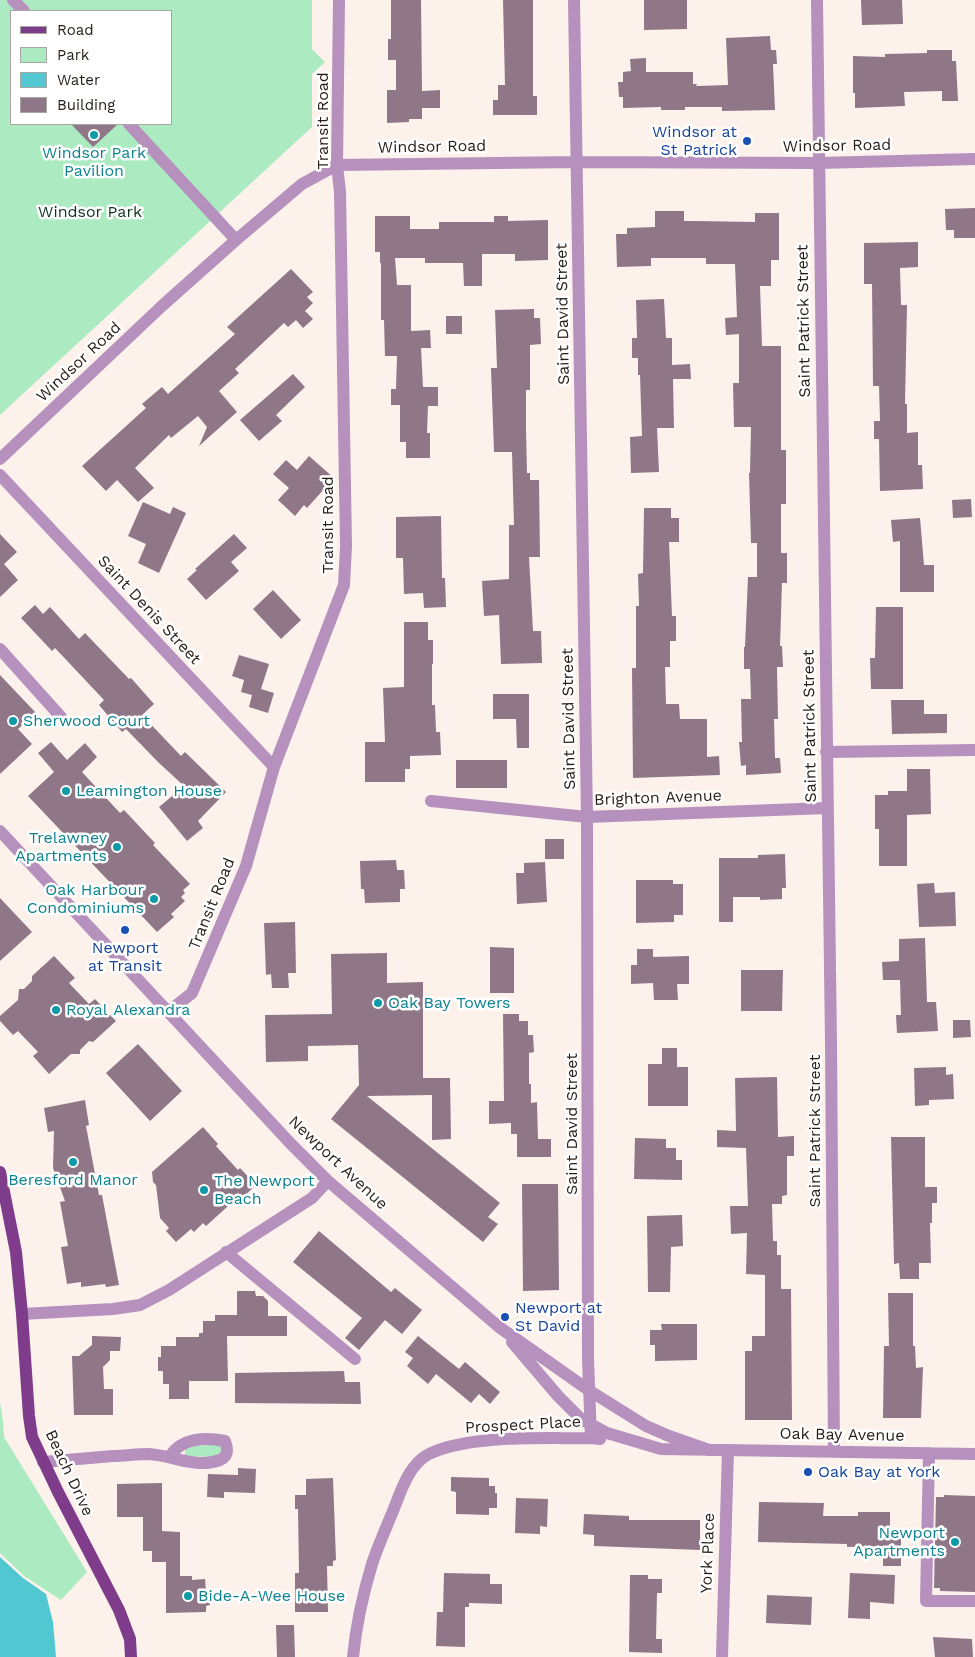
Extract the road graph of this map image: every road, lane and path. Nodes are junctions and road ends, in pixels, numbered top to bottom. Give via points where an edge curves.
1 (13, 0) edge
2 (339, 0) edge
3 (574, 0) edge
4 (816, 0) edge
5 (23, 10) edge
6 (130, 125) edge
7 (975, 160) edge
8 (576, 162) junction
9 (819, 163) junction
10 (338, 165) junction
11 (236, 240) junction
12 (0, 459) edge
13 (0, 475) edge
14 (0, 649) edge
15 (61, 717) dead end
16 (975, 750) edge
17 (826, 752) junction
18 (274, 767) junction
19 (430, 801) dead end
20 (827, 808) junction
21 (587, 817) junction
22 (0, 831) edge
23 (168, 1012) junction
24 (0, 1172) edge
25 (328, 1182) junction
26 (226, 1252) junction
27 (22, 1314) junction
28 (499, 1327) junction
29 (355, 1358) dead end
30 (590, 1391) junction
31 (590, 1424) junction
32 (591, 1438) junction
33 (661, 1449) junction
34 (709, 1450) junction
35 (728, 1450) junction
36 (834, 1451) junction
37 (929, 1453) junction
38 (975, 1454) edge
39 (170, 1456) dead end
40 (43, 1462) junction
41 (975, 1601) edge
42 (132, 1657) edge
43 (353, 1657) edge
44 (722, 1657) edge

1 - 5 street
2 - 10 street, Transit Road
3 - 8 street, Saint David Street
4 - 9 street, Saint Patrick Street
6 - 11 street
7 - 9 street, Windsor Road
8 - 9 street, Windsor Road
8 - 10 street, Windsor Road
8 - 21 street, Saint David Street
9 - 17 street, Saint Patrick Street
10 - 11 street, Windsor Road via 302,184
10 - 18 street, Transit Road via 346,536 344,585
11 - 12 street, Windsor Road
13 - 18 street, Saint Denis Street
14 - 15 street
16 - 17 street
17 - 20 street, Saint Patrick Street
18 - 23 street, Transit Road via 246,866 210,954 192,993
19 - 21 street, Brighton Avenue
20 - 21 street, Brighton Avenue
20 - 36 street, Saint Patrick Street
21 - 30 street, Saint David Street
22 - 23 street, Newport Avenue
23 - 25 street, Newport Avenue
24 - 27 main road, Beach Drive via 16,1252
25 - 26 street via 312,1198
25 - 28 street, Newport Avenue
26 - 27 street via 140,1305 113,1310
26 - 29 street
27 - 40 main road, Beach Drive via 29,1416 32,1437
28 - 30 street, Newport Avenue
28 - 31 street via 558,1396
30 - 31 street, Saint David Street
30 - 34 street, Newport Avenue via 646,1426
31 - 32 street, Saint David Street
31 - 33 street via 607,1433
32 - 33 street, Prospect Place
32 - 43 street, Prospect Place via 473,1442 445,1447 417,1463 403,1486 373,1562 356,1628
33 - 34 street, Oak Bay Avenue
34 - 35 street, Oak Bay Avenue
35 - 36 street, Oak Bay Avenue
35 - 44 street, York Place
36 - 37 street, Oak Bay Avenue
37 - 38 street, Oak Bay Avenue
37 - 41 street via 926,1601
39 - 40 street via 147,1454
40 - 42 main road, Beach Drive via 118,1610 130,1639

